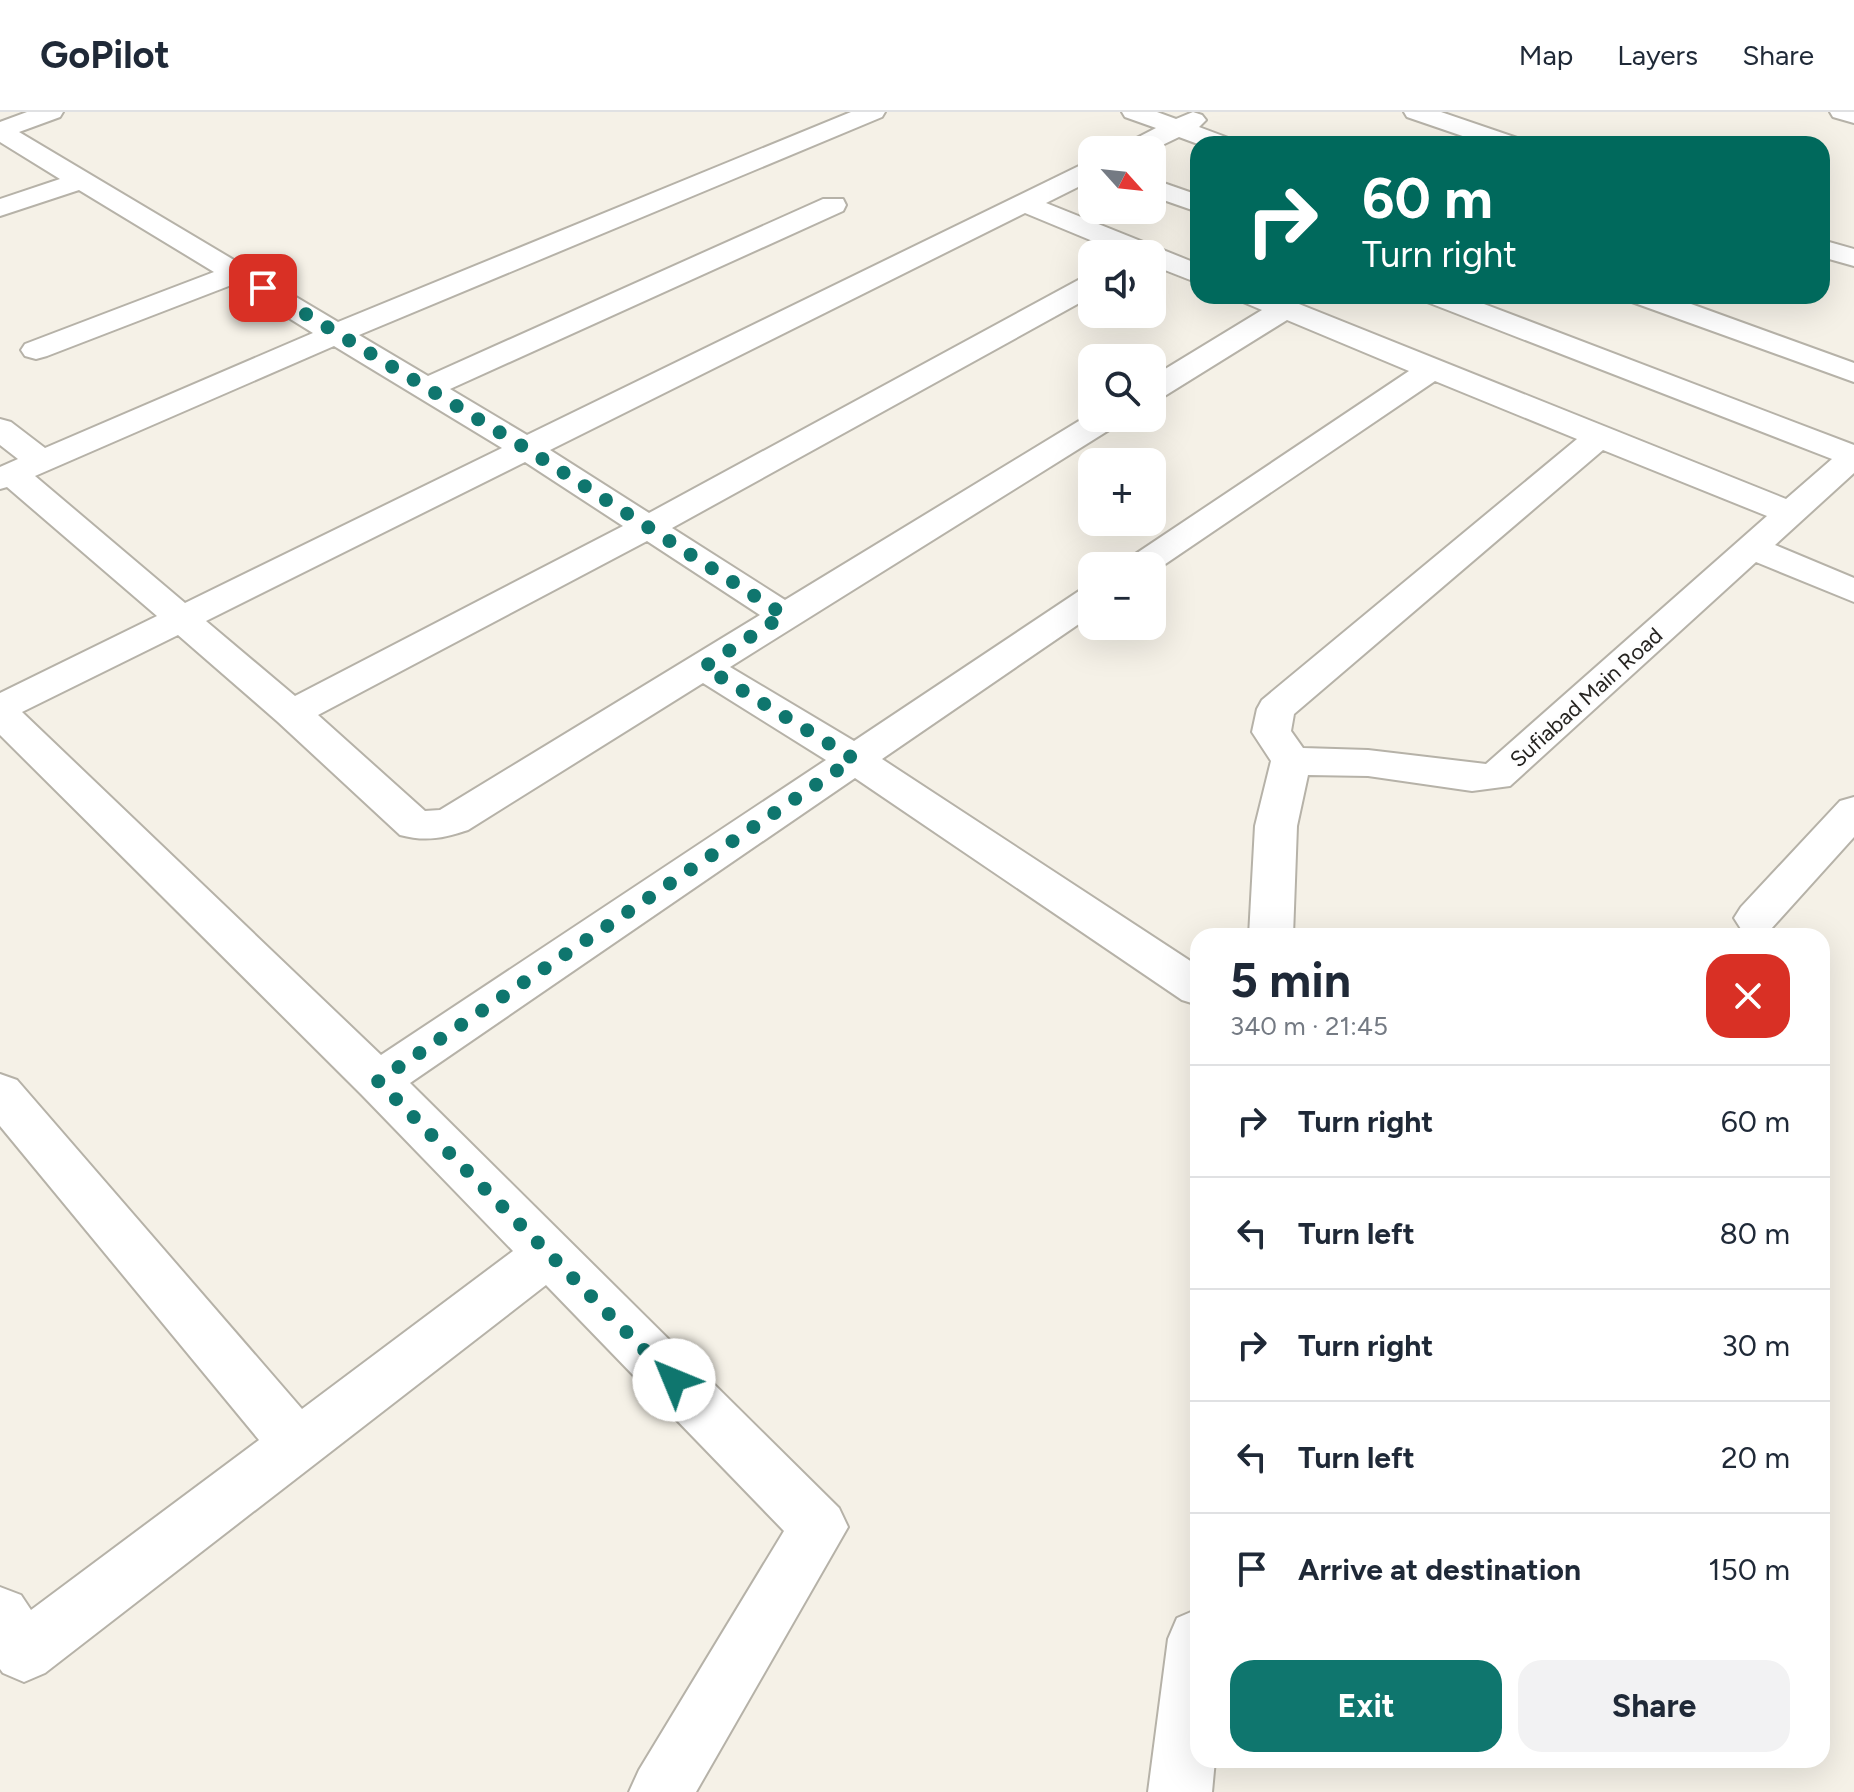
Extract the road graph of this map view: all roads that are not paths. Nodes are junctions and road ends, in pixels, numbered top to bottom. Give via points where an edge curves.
1 (51, 112) edge
2 (873, 112) edge
3 (1134, 112) edge
4 (1210, 112) edge
5 (1416, 112) edge
6 (1842, 112) edge
7 (1854, 116) edge
8 (1177, 128) junction
9 (0, 130) edge
10 (1161, 136) edge
11 (1200, 136) edge
12 (1487, 136) edge
13 (1078, 177) edge
14 (82, 180) junction
15 (1166, 192) edge
16 (1190, 201) edge
17 (1023, 203) junction
18 (833, 205) dead end
19 (0, 208) edge
20 (1114, 240) edge
21 (1830, 250) edge
22 (1854, 258) edge
23 (1166, 261) edge
24 (1190, 271) edge
25 (238, 273) junction
26 (1078, 292) edge
27 (1273, 304) edge
28 (1458, 304) edge
29 (1664, 304) edge
30 (1285, 309) junction
31 (338, 333) junction
32 (36, 350) dead end
33 (1432, 369) junction
34 (1854, 373) edge
35 (1166, 381) edge
36 (425, 389) junction
37 (0, 429) edge
38 (1083, 432) edge
39 (1599, 437) junction
40 (527, 449) junction
41 (1854, 456) edge
42 (18, 471) edge
43 (1791, 513) junction
44 (648, 527) junction
45 (1752, 548) junction
46 (1161, 552) edge
47 (1854, 591) edge
48 (1078, 608) edge
49 (784, 615) junction
50 (181, 618) junction
51 (704, 667) junction
52 (0, 711) edge
53 (292, 713) junction
54 (854, 759) junction
55 (1291, 761) junction
56 (1854, 811) edge
57 (1756, 918) dead end
58 (1271, 928) edge
59 (1190, 983) edge
60 (378, 1081) junction
61 (0, 1093) edge
62 (549, 1253) junction
63 (298, 1445) junction
64 (8, 1646) edge
65 (1190, 1707) edge
66 (661, 1792) edge
67 (1180, 1792) edge

1 - 9 street
2 - 31 street
3 - 8 street
4 - 8 street
5 - 12 street
6 - 7 street
8 - 10 street
8 - 11 street
9 - 14 street
13 - 17 street
14 - 19 street
14 - 25 street
15 - 16 street
17 - 20 street
17 - 40 street
18 - 36 street
21 - 22 street
23 - 24 street
25 - 31 street
25 - 32 street
26 - 44 street
27 - 30 street
28 - 41 street
29 - 34 street
30 - 33 street
30 - 35 street
31 - 36 street
31 - 42 street
33 - 39 street
33 - 46 street
36 - 40 street
37 - 42 street
38 - 49 street
39 - 43 street
39 - 55 street via 1276,709 1271,732
40 - 44 street
40 - 50 street
41 - 43 street, Sufiabad Main Road
42 - 50 street
43 - 45 street, Sufiabad Main Road
44 - 49 street
44 - 53 street
45 - 47 street
45 - 55 street, Sufiabad Main Road via 1496,777
48 - 54 street
49 - 51 street
50 - 52 street
50 - 53 street
51 - 53 street via 454,820 436,826 415,825
51 - 54 street
52 - 60 street
54 - 59 street
54 - 60 street
55 - 58 street via 1276,826
56 - 57 street
60 - 62 street
61 - 63 street
62 - 63 street
62 - 66 street via 819,1527
63 - 64 street
65 - 67 street

